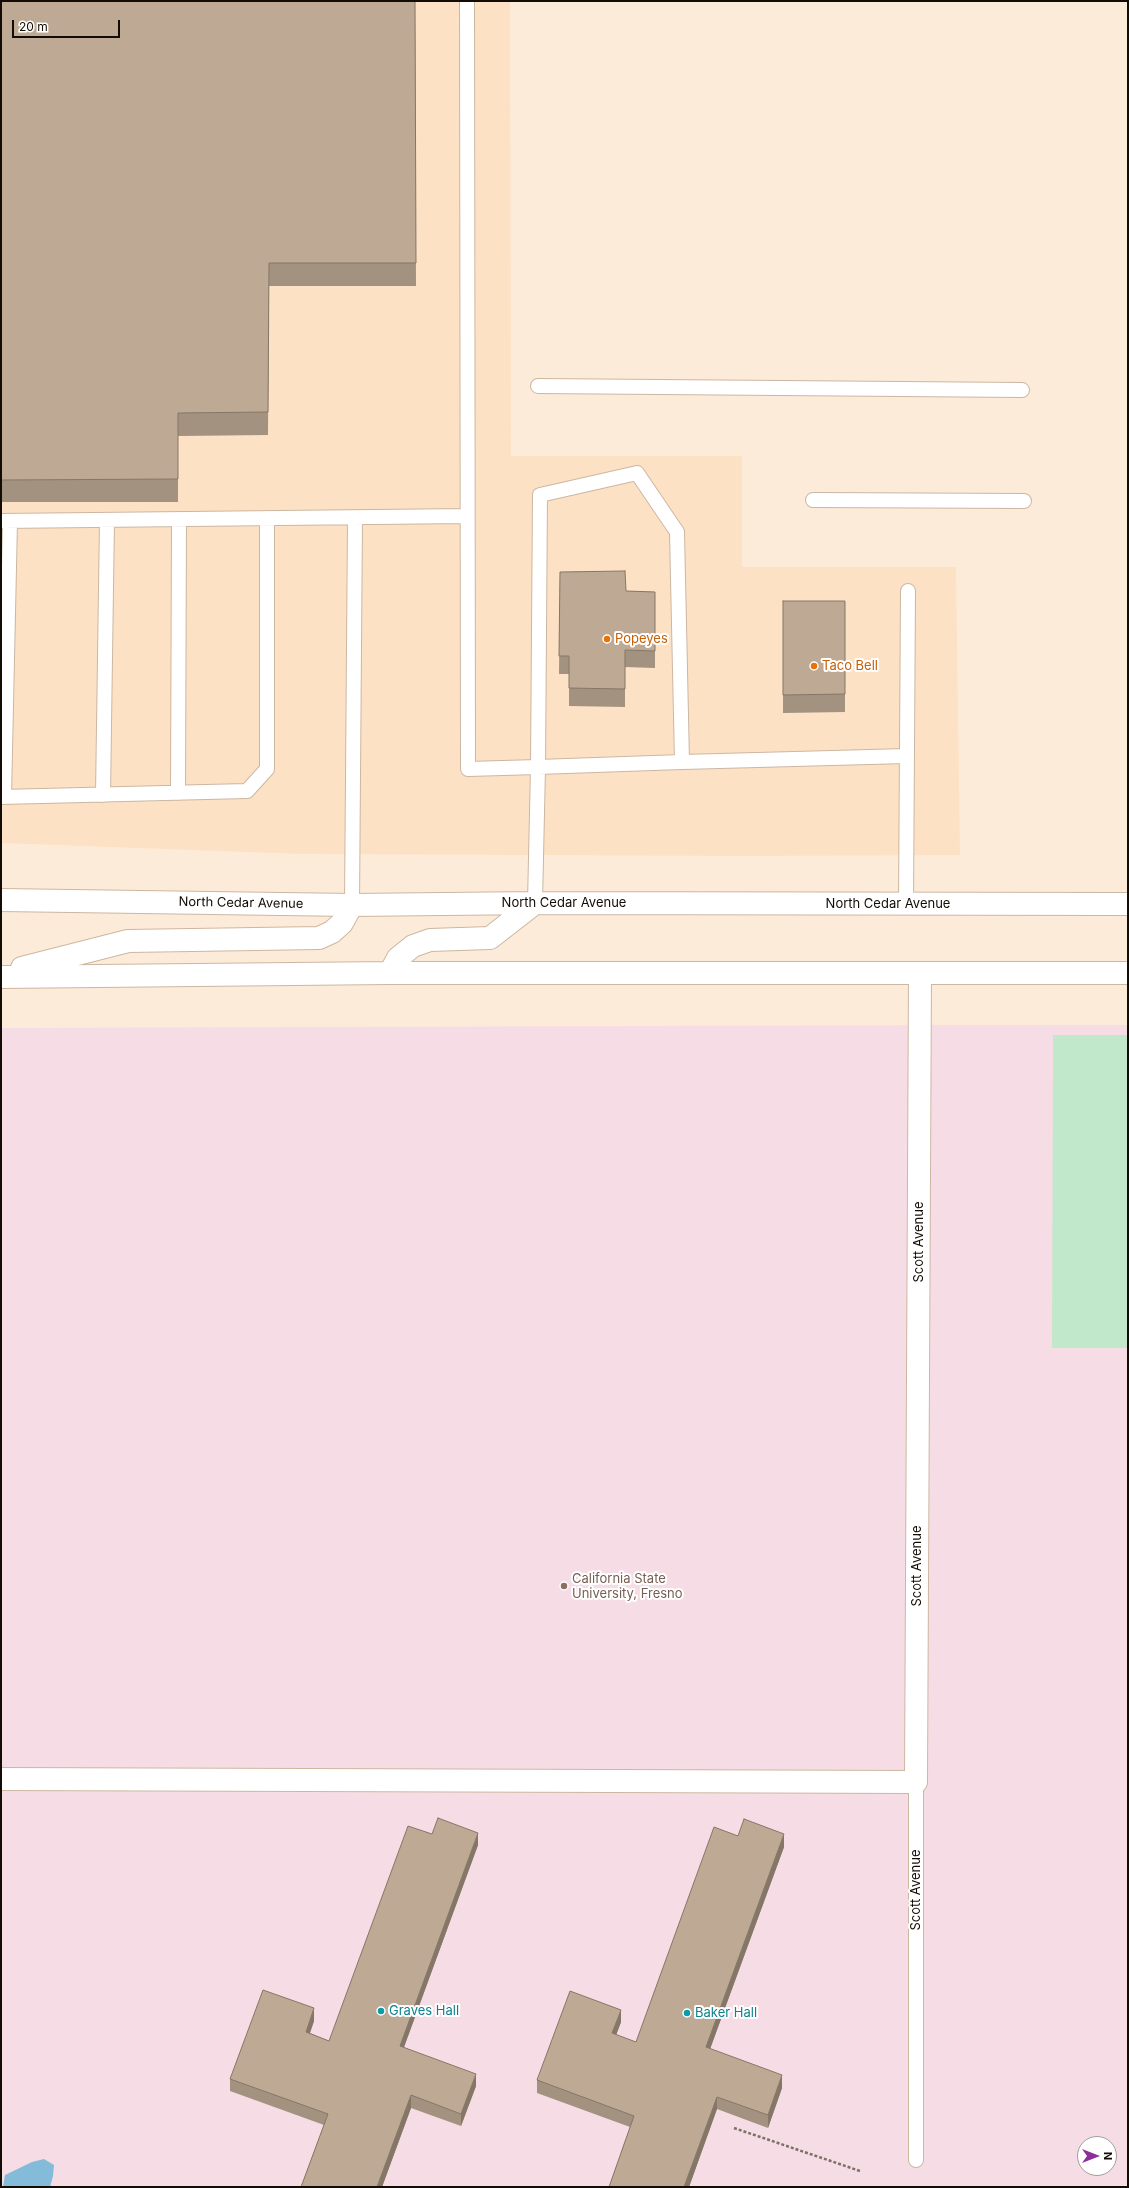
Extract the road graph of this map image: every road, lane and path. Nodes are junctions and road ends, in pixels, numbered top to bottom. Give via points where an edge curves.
1 (467, 1) edge
2 (538, 386) dead end
3 (1022, 390) dead end
4 (813, 500) dead end
5 (1024, 501) dead end
6 (467, 516) junction
7 (267, 518) junction
8 (355, 518) junction
9 (107, 520) junction
10 (179, 520) junction
11 (6, 521) edge
12 (908, 591) dead end
13 (907, 756) junction
14 (682, 762) junction
15 (538, 767) junction
16 (178, 793) junction
17 (103, 795) junction
18 (3, 797) edge
19 (1, 900) edge
20 (535, 903) junction
21 (906, 904) junction
22 (1128, 904) edge
23 (352, 905) junction
24 (1, 973) edge
25 (390, 973) junction
26 (920, 973) junction
27 (1128, 973) edge
28 (1, 977) edge
29 (1, 1779) edge
30 (916, 1782) junction
31 (734, 2128) dead end
32 (916, 2160) dead end
33 (860, 2171) dead end

1 - 6 lane
2 - 3 lane
4 - 5 lane
6 - 8 lane
6 - 15 lane via 468,769
7 - 8 lane
7 - 10 lane
7 - 16 lane via 268,769 247,791
8 - 23 lane
9 - 10 lane
9 - 11 lane
9 - 17 lane
10 - 16 lane
11 - 18 lane
12 - 13 lane
13 - 14 lane
13 - 21 lane
14 - 15 lane
14 - 15 lane via 677,532 637,473 540,495
15 - 20 lane
16 - 17 lane
17 - 18 lane
19 - 23 main road, North Cedar Avenue
20 - 21 main road, North Cedar Avenue
20 - 23 main road, North Cedar Avenue
20 - 25 main road via 490,938 430,940 413,946 398,958
21 - 22 main road, North Cedar Avenue
23 - 24 main road via 342,922 332,932 319,938 128,941
25 - 26 main road
25 - 28 main road
26 - 27 main road
26 - 30 main road, Scott Avenue
29 - 30 main road
30 - 32 lane, Scott Avenue
31 - 33 path

